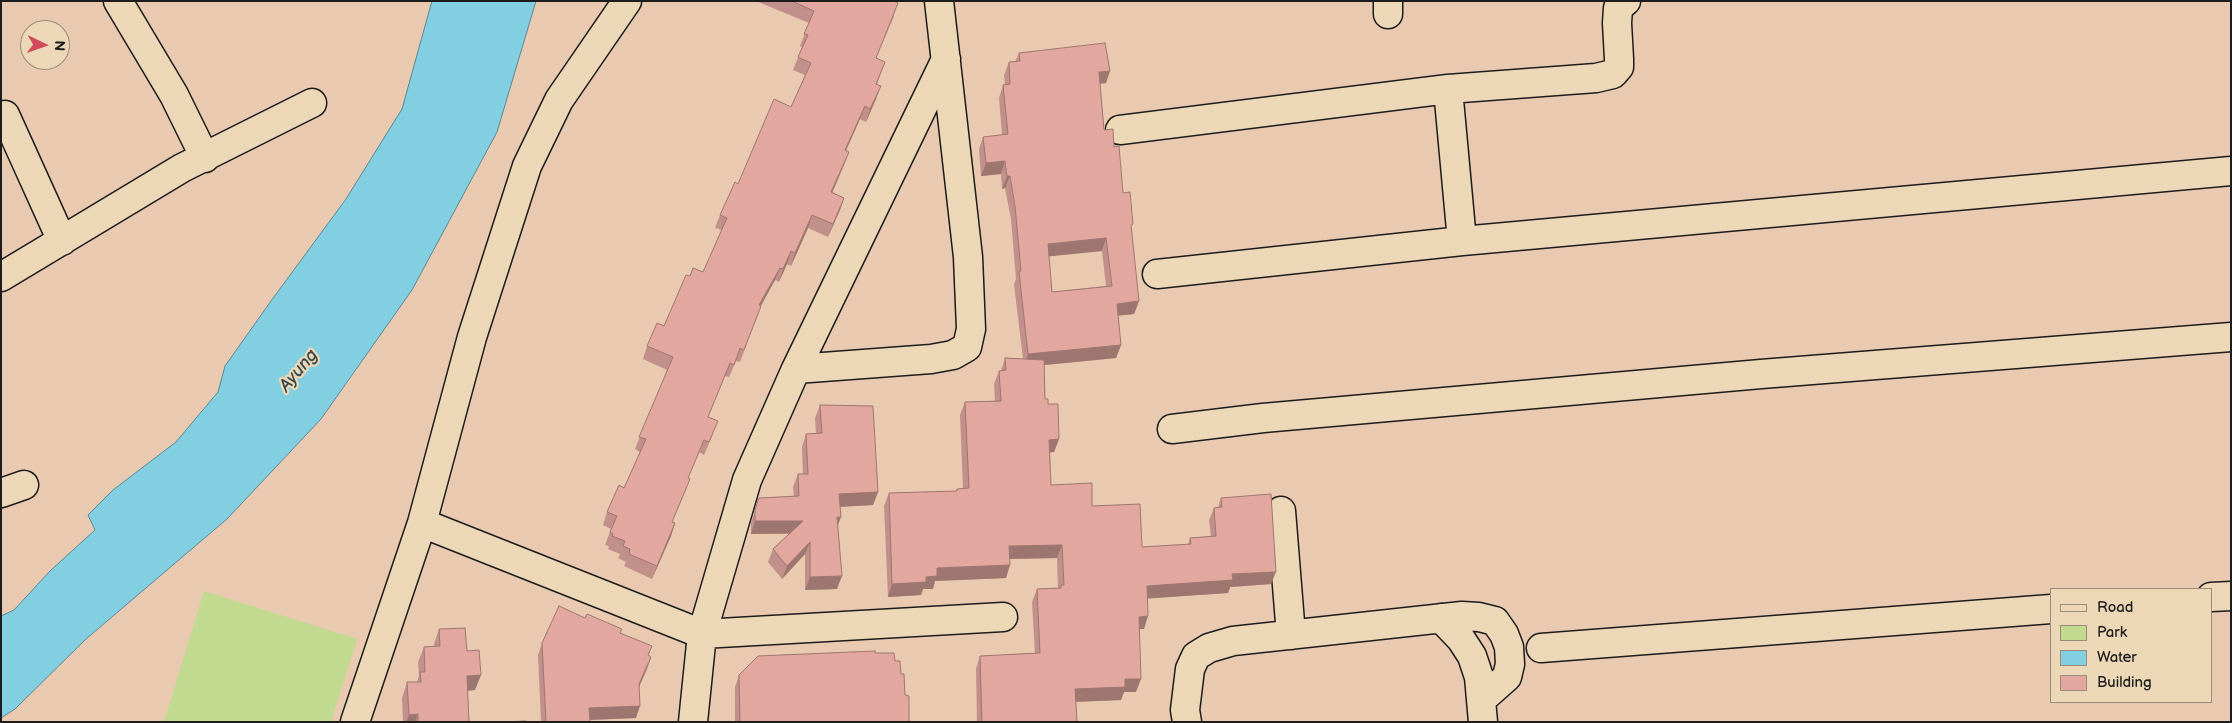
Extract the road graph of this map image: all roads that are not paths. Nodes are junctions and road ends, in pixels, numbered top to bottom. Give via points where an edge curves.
1 (118, 1) edge
2 (627, 1) edge
3 (939, 1) edge
4 (1626, 1) edge
5 (946, 59) junction
6 (1448, 89) junction
7 (312, 103) dead end
8 (5, 116) dead end
9 (1120, 130) dead end
10 (205, 158) junction
11 (2231, 171) edge
12 (62, 241) junction
13 (1462, 241) junction
14 (1157, 274) dead end
15 (1, 277) edge
16 (2231, 336) edge
17 (796, 369) junction
18 (1172, 429) dead end
19 (1281, 511) dead end
20 (422, 523) junction
21 (2231, 596) edge
22 (2212, 597) edge
23 (2050, 608) edge
24 (1003, 617) dead end
25 (1441, 618) junction
26 (702, 634) junction
27 (1291, 635) junction
28 (1541, 648) dead end
29 (1482, 711) edge
30 (355, 722) edge
31 (693, 722) edge
32 (1187, 722) edge

1 - 10 street via 174,95
2 - 20 street via 559,100 527,166 472,337
3 - 5 street
4 - 6 street via 1618,8 1620,60 1613,74
5 - 17 street
5 - 17 street via 968,257 971,328 967,347 953,355 931,358
6 - 9 street
6 - 13 street
7 - 10 street
8 - 12 street
10 - 12 street via 182,168
11 - 13 street
12 - 15 street
13 - 14 street
16 - 18 street via 1761,374
17 - 26 street via 747,480
19 - 27 street
20 - 26 street
20 - 30 street
21 - 22 street
23 - 28 street
24 - 26 street
25 - 27 street
25 - 29 street via 1472,656 1479,677
25 - 29 street via 1462,616 1495,621 1504,634 1509,647 1507,677
26 - 31 street
27 - 32 street via 1232,641 1196,656 1187,690

